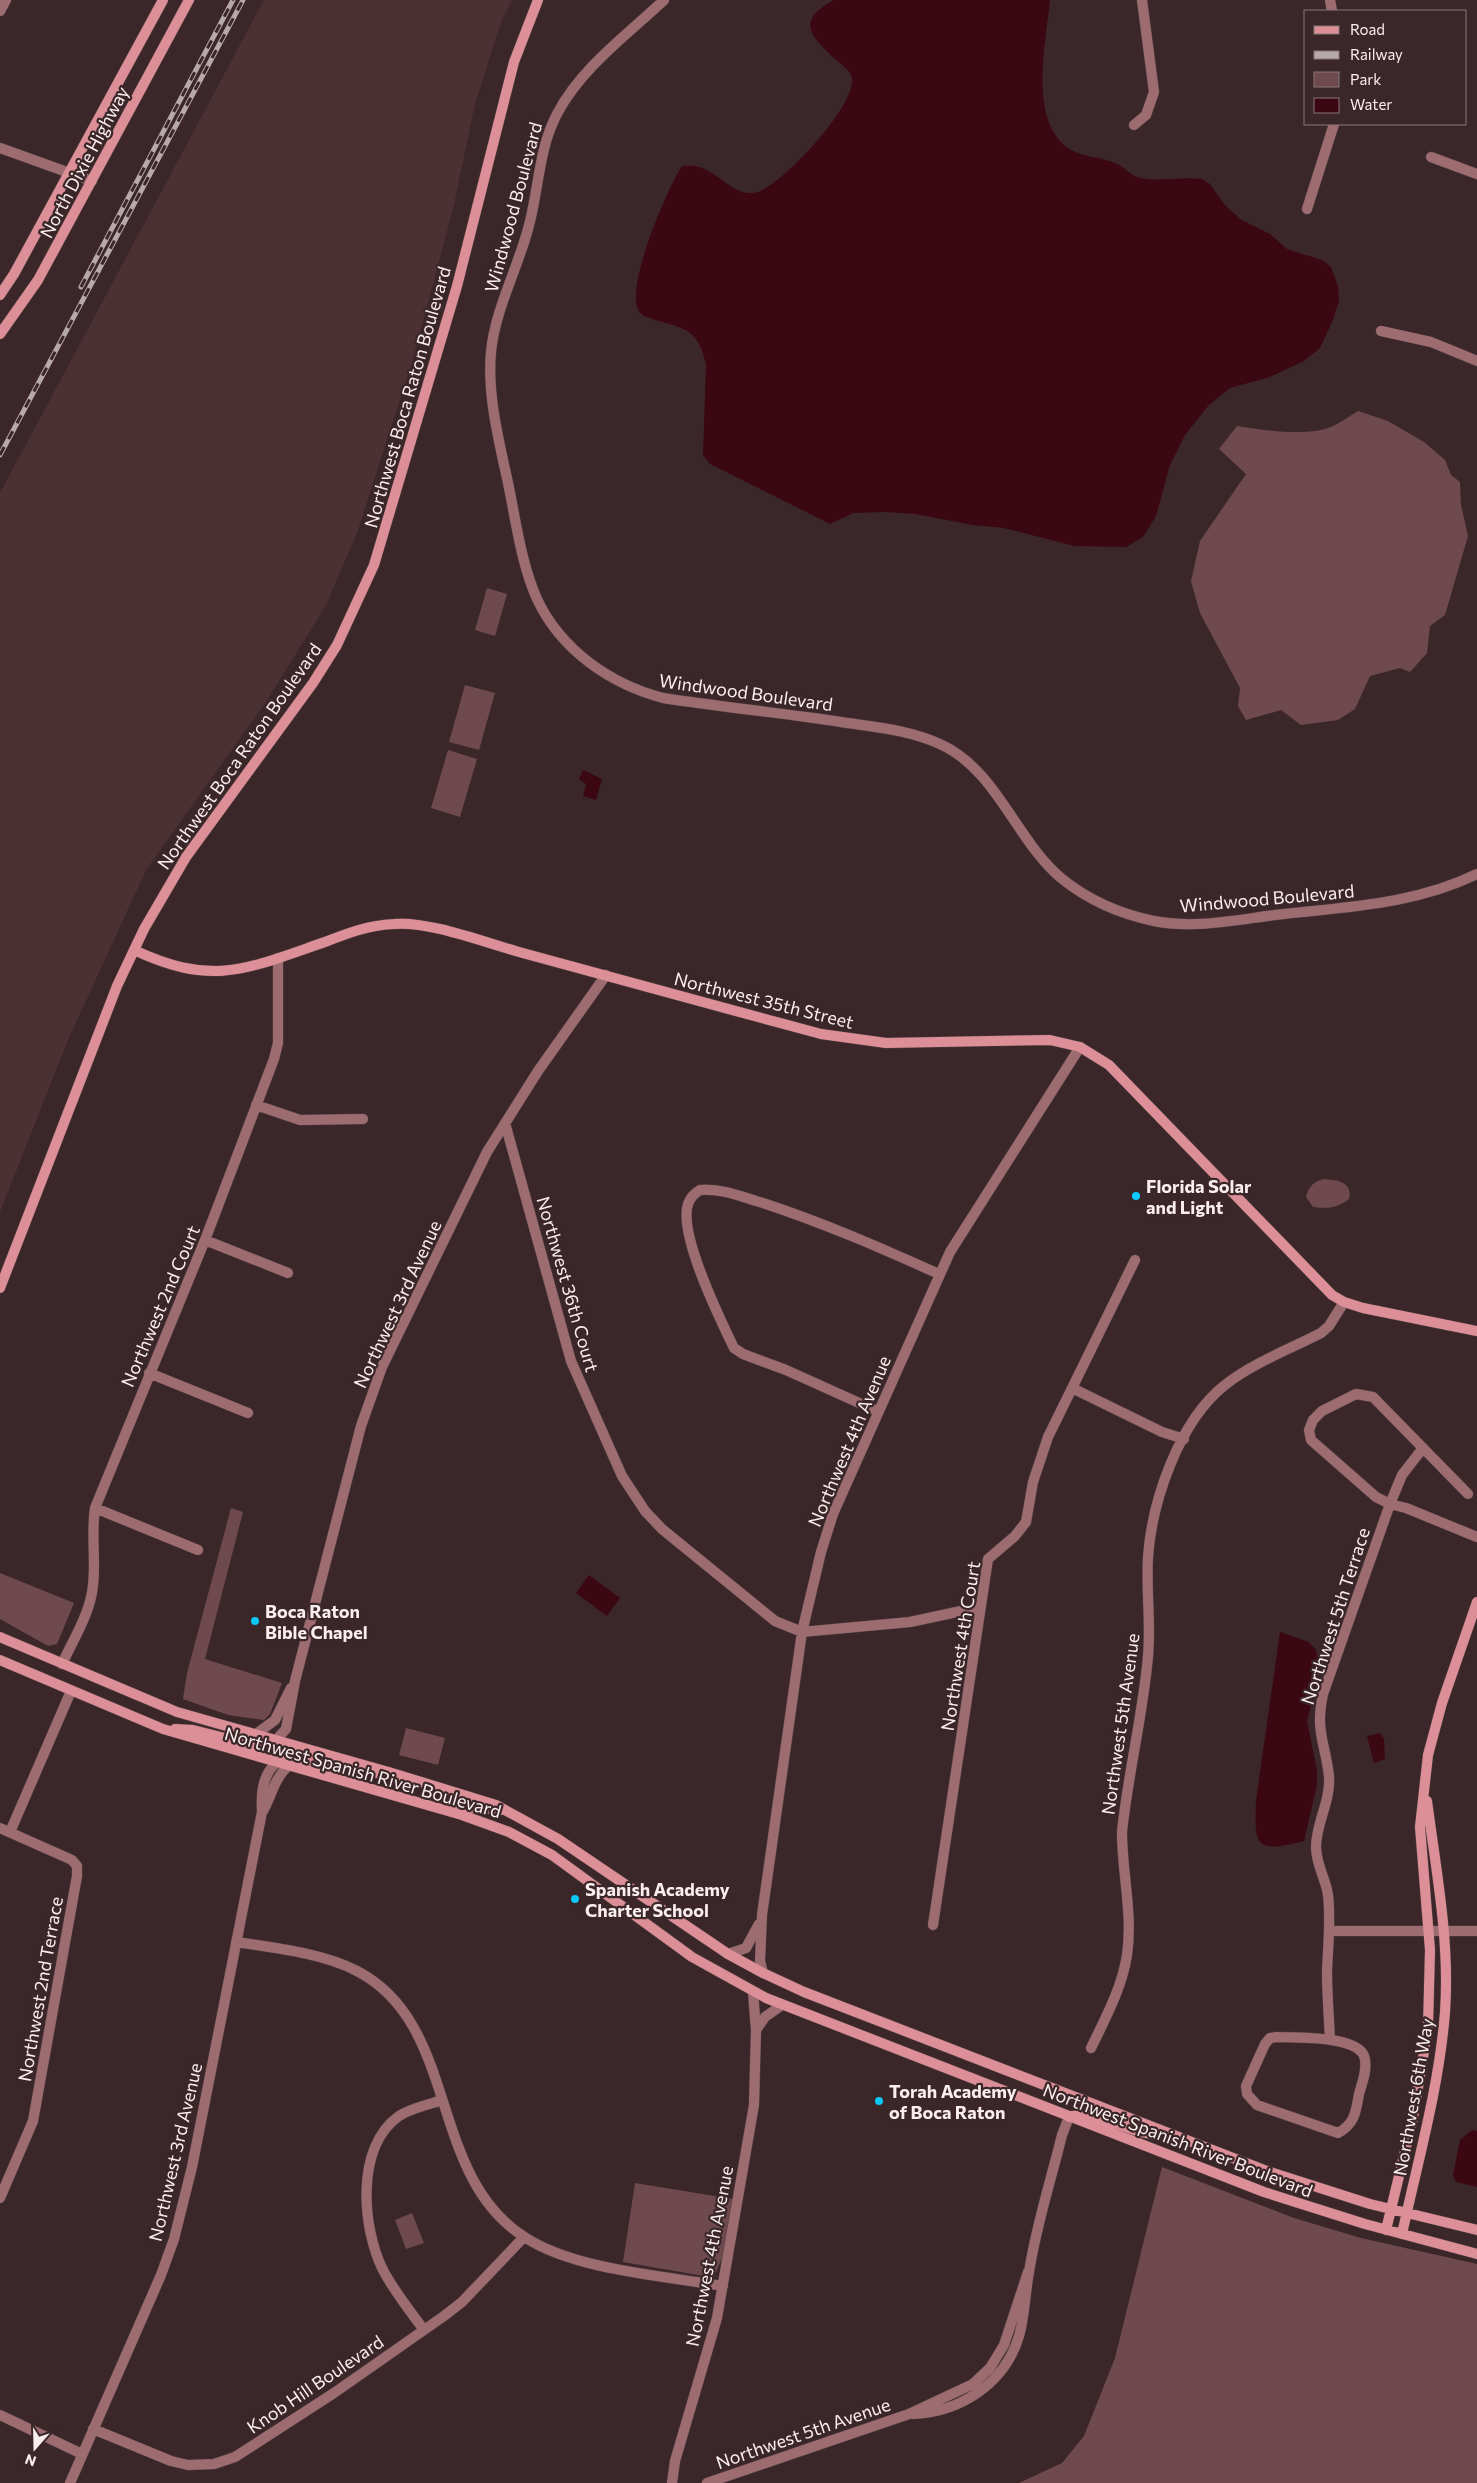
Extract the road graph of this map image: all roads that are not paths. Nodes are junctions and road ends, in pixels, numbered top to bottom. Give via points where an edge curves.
1 (6, 0) edge
2 (163, 0) edge
3 (188, 0) edge
4 (538, 0) edge
5 (664, 0) edge
6 (1142, 0) edge
7 (0, 11) edge
8 (1134, 125) dead end
9 (1334, 125) edge
10 (0, 148) edge
11 (1431, 157) dead end
12 (70, 172) junction
13 (1477, 174) edge
14 (92, 181) junction
15 (1307, 209) dead end
16 (0, 295) edge
17 (1381, 331) dead end
18 (0, 334) edge
19 (1477, 361) edge
20 (1477, 874) edge
21 (134, 950) junction
22 (278, 958) junction
23 (606, 975) junction
24 (1080, 1047) junction
25 (256, 1105) junction
26 (363, 1119) dead end
27 (505, 1123) junction
28 (205, 1240) junction
29 (1134, 1260) dead end
30 (288, 1273) dead end
31 (939, 1274) junction
32 (0, 1288) edge
33 (1344, 1302) junction
34 (1477, 1331) edge
35 (149, 1373) junction
36 (1072, 1388) junction
37 (877, 1411) junction
38 (248, 1412) dead end
39 (1184, 1439) junction
40 (1423, 1448) junction
41 (1468, 1494) dead end
42 (1390, 1504) junction
43 (95, 1508) junction
44 (1477, 1537) edge
45 (198, 1550) dead end
46 (1477, 1602) edge
47 (980, 1607) junction
48 (802, 1632) junction
49 (0, 1637) edge
50 (0, 1660) edge
51 (62, 1664) junction
52 (295, 1681) junction
53 (70, 1691) junction
54 (160, 1728) junction
55 (256, 1734) junction
56 (276, 1740) junction
57 (276, 1762) junction
58 (288, 1766) junction
59 (392, 1773) junction
60 (1425, 1785) junction
61 (400, 1798) junction
62 (507, 1810) junction
63 (262, 1812) junction
64 (0, 1828) edge
65 (10, 1832) junction
66 (761, 1921) junction
67 (933, 1925) dead end
68 (1429, 1930) junction
69 (1444, 1930) junction
70 (1329, 1931) junction
71 (1477, 1931) edge
72 (236, 1942) junction
73 (728, 1954) junction
74 (763, 1973) junction
75 (753, 1992) junction
76 (782, 2005) junction
77 (756, 2030) junction
78 (1330, 2040) junction
79 (1091, 2048) dead end
80 (442, 2100) junction
81 (1068, 2117) junction
82 (1187, 2140) junction
83 (0, 2198) edge
84 (1391, 2209) junction
85 (1406, 2213) junction
86 (1386, 2230) junction
87 (1477, 2230) edge
88 (1402, 2234) junction
89 (524, 2237) junction
90 (1477, 2254) edge
91 (723, 2286) junction
92 (424, 2330) junction
93 (0, 2414) edge
94 (93, 2429) junction
95 (82, 2454) junction
96 (70, 2483) edge
97 (672, 2483) edge
98 (707, 2483) edge

1 - 7 street
2 - 12 main road, North Dixie Highway
3 - 14 main road, North Dixie Highway
4 - 21 main road, Northwest Boca Raton Boulevard via 514,62 457,286 374,565 359,602 313,683 186,857
5 - 20 street, Windwood Boulevard via 586,72 557,114 542,155 528,230 493,340 491,371 495,416 526,565 538,600 572,647 604,674 656,696 869,726 910,734 944,746 982,777 1030,845 1062,878 1100,903 1131,915 1156,921 1201,924 1371,904 1430,894
6 - 8 street via 1154,92 1146,115
9 - 15 street
10 - 12 street
11 - 13 street
12 - 14 street
12 - 16 main road, North Dixie Highway
14 - 18 main road, North Dixie Highway via 38,280
17 - 19 street via 1431,342
21 - 22 main road, Northwest 35th Street via 176,967 201,972 244,969
21 - 32 main road, Northwest Boca Raton Boulevard
22 - 23 main road, Northwest 35th Street via 363,928 408,924
22 - 25 street, Northwest 2nd Court via 278,1043
23 - 24 main road, Northwest 35th Street via 853,1040 886,1044 1050,1040
23 - 27 street, Northwest 3rd Avenue
24 - 31 street, Northwest 4th Avenue via 960,1233
24 - 33 main road, Northwest 35th Street via 1109,1065 1313,1276
25 - 26 street via 300,1120
25 - 28 street, Northwest 2nd Court
27 - 48 street, Northwest 36th Court via 571,1361 622,1476 645,1511 662,1529 775,1621
27 - 52 street, Northwest 3rd Avenue via 483,1159 376,1383 361,1426
28 - 30 street
28 - 35 street, Northwest 2nd Court
29 - 36 street, Northwest 4th Court
31 - 37 street, Northwest 4th Avenue
31 - 37 street via 818,1221 712,1189 700,1190 688,1204 686,1220 701,1277 734,1348
33 - 34 main road, Northwest 35th Street
33 - 39 street, Northwest 5th Avenue via 1322,1334 1224,1385 1201,1410
35 - 38 street
35 - 43 street, Northwest 2nd Court
36 - 39 street via 1162,1432
36 - 47 street, Northwest 4th Court via 1040,1460 1026,1522 988,1559
37 - 48 street, Northwest 4th Avenue via 833,1514
39 - 79 street, Northwest 5th Avenue via 1159,1497 1148,1559 1148,1656 1122,1832 1128,1915 1127,1956 1116,1995
40 - 41 street
40 - 42 street, Northwest 5th Terrace via 1402,1475
40 - 42 street via 1372,1397 1364,1394 1356,1394 1322,1411 1313,1420 1309,1430 1311,1440 1376,1497
42 - 44 street
42 - 70 street, Northwest 5th Terrace via 1323,1694 1320,1711 1320,1735 1329,1776 1316,1848 1328,1893
43 - 45 street
43 - 51 street, Northwest 2nd Court via 93,1586 86,1611
46 - 60 main road, Northwest 6th Way via 1433,1735
47 - 48 street via 910,1622
47 - 67 street, Northwest 4th Court
48 - 66 street, Northwest 4th Avenue
49 - 51 main road, Northwest Spanish River Boulevard
50 - 53 main road, Northwest Spanish River Boulevard
51 - 55 main road, Northwest Spanish River Boulevard via 160,1706
52 - 55 street, Northwest 3rd Avenue via 275,1720
52 - 56 street, Northwest 3rd Avenue via 286,1729
53 - 54 main road, Northwest Spanish River Boulevard
53 - 65 street
54 - 56 main road via 193,1730 256,1746
54 - 57 main road, Northwest Spanish River Boulevard
55 - 56 main road, Northwest Spanish River Boulevard
56 - 59 main road, Northwest Spanish River Boulevard
57 - 58 main road, Northwest Spanish River Boulevard
57 - 59 main road via 296,1757 360,1773
57 - 63 street, Northwest 3rd Avenue via 266,1777 261,1797
58 - 61 main road, Northwest Spanish River Boulevard
58 - 63 street, Northwest 3rd Avenue via 275,1782
59 - 62 main road, Northwest Spanish River Boulevard
60 - 68 main road, Northwest 6th Way via 1420,1827
60 - 69 main road, Northwest 6th Way
61 - 62 main road via 470,1809
61 - 75 main road, Northwest Spanish River Boulevard via 477,1820 525,1840 680,1948
62 - 73 main road, Northwest Spanish River Boulevard via 558,1839
63 - 72 street, Northwest 3rd Avenue
64 - 65 street, Northwest 2nd Terrace
65 - 83 street, Northwest 2nd Terrace via 72,1860 77,1866 77,1876 32,2121
66 - 73 street, Northwest 4th Avenue via 746,1948
66 - 74 street, Northwest 4th Avenue via 760,1961
68 - 69 street
68 - 70 street
68 - 84 main road, Northwest 6th Way via 1430,2004 1425,2048 1413,2118
69 - 71 street
69 - 85 main road, Northwest 6th Way via 1445,1991 1440,2059 1429,2121
70 - 78 street, Northwest 5th Terrace
72 - 80 street via 339,1964 357,1971 381,1988 406,2014 419,2035
72 - 94 street, Northwest 3rd Avenue via 192,2168 174,2239 162,2275
73 - 74 main road, Northwest Spanish River Boulevard
74 - 82 main road, Northwest Spanish River Boulevard via 804,1992
75 - 76 main road, Northwest Spanish River Boulevard
75 - 77 street, Northwest 4th Avenue
76 - 77 street via 765,2017
76 - 81 main road, Northwest Spanish River Boulevard
77 - 91 street, Northwest 4th Avenue via 755,2100
78 - 78 street via 1356,2046 1365,2058 1354,2119 1348,2128 1338,2133 1318,2128 1257,2106 1252,2101 1246,2086 1270,2038
80 - 89 street via 468,2171 492,2207
80 - 92 street via 400,2115 384,2130 373,2153 367,2190 368,2219 378,2260
81 - 82 main road via 1086,2113 1137,2131
81 - 86 main road, Northwest Spanish River Boulevard via 1264,2192
81 - 98 street, Northwest 5th Avenue via 1028,2272 1004,2345 990,2368 973,2384 909,2414
82 - 84 main road, Northwest Spanish River Boulevard via 1301,2183
84 - 85 main road, Northwest Spanish River Boulevard
84 - 86 main road, Northwest 6th Way
85 - 87 main road, Northwest Spanish River Boulevard
85 - 88 main road, Northwest 6th Way
86 - 88 main road, Northwest Spanish River Boulevard
88 - 90 main road, Northwest Spanish River Boulevard
89 - 91 street via 575,2259
89 - 92 street, Knob Hill Boulevard via 462,2302
91 - 97 street, Northwest 4th Avenue via 718,2318 675,2461
92 - 94 street, Knob Hill Boulevard via 254,2446 225,2461 202,2465 171,2461
93 - 95 street
94 - 95 street, Northwest 3rd Avenue
95 - 96 street, Northwest 3rd Avenue

